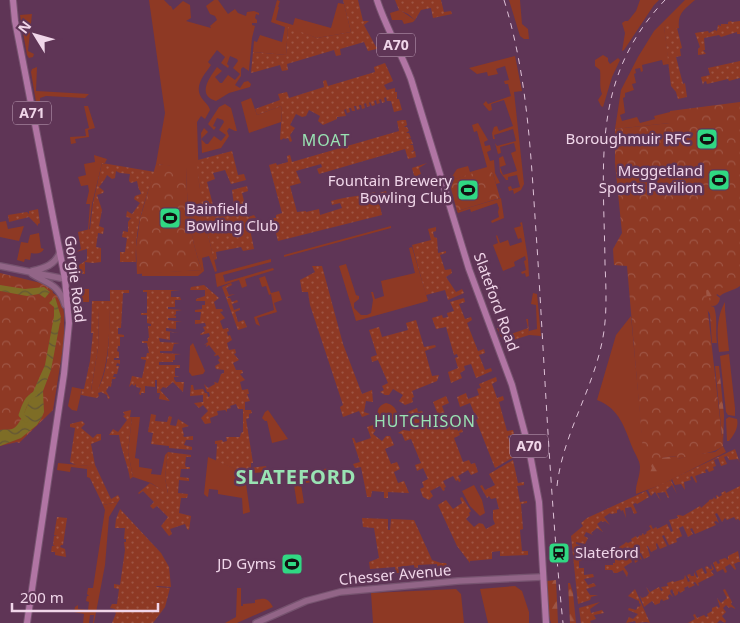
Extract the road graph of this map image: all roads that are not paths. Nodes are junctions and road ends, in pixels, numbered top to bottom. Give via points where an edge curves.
1 (13, 0) edge
2 (377, 0) edge
3 (61, 250) junction
4 (0, 266) edge
5 (28, 271) junction
6 (65, 279) junction
7 (69, 311) junction
8 (542, 577) junction
9 (27, 623) edge
10 (256, 623) edge
11 (546, 623) edge

1 - 3 main road, Gorgie Road / A71 via 35,130
2 - 8 main road, Slateford Road / A70 via 411,79 466,260 519,409 538,493
3 - 5 street via 50,266
3 - 6 main road, Gorgie Road / A71
4 - 5 street
5 - 6 street
5 - 7 street via 56,287
6 - 7 main road, Gorgie Road / A71
7 - 9 main road, Gorgie Road / A71 via 69,338
8 - 10 street, Chesser Avenue via 344,591 316,597
8 - 11 main road, Slateford Road / A70

